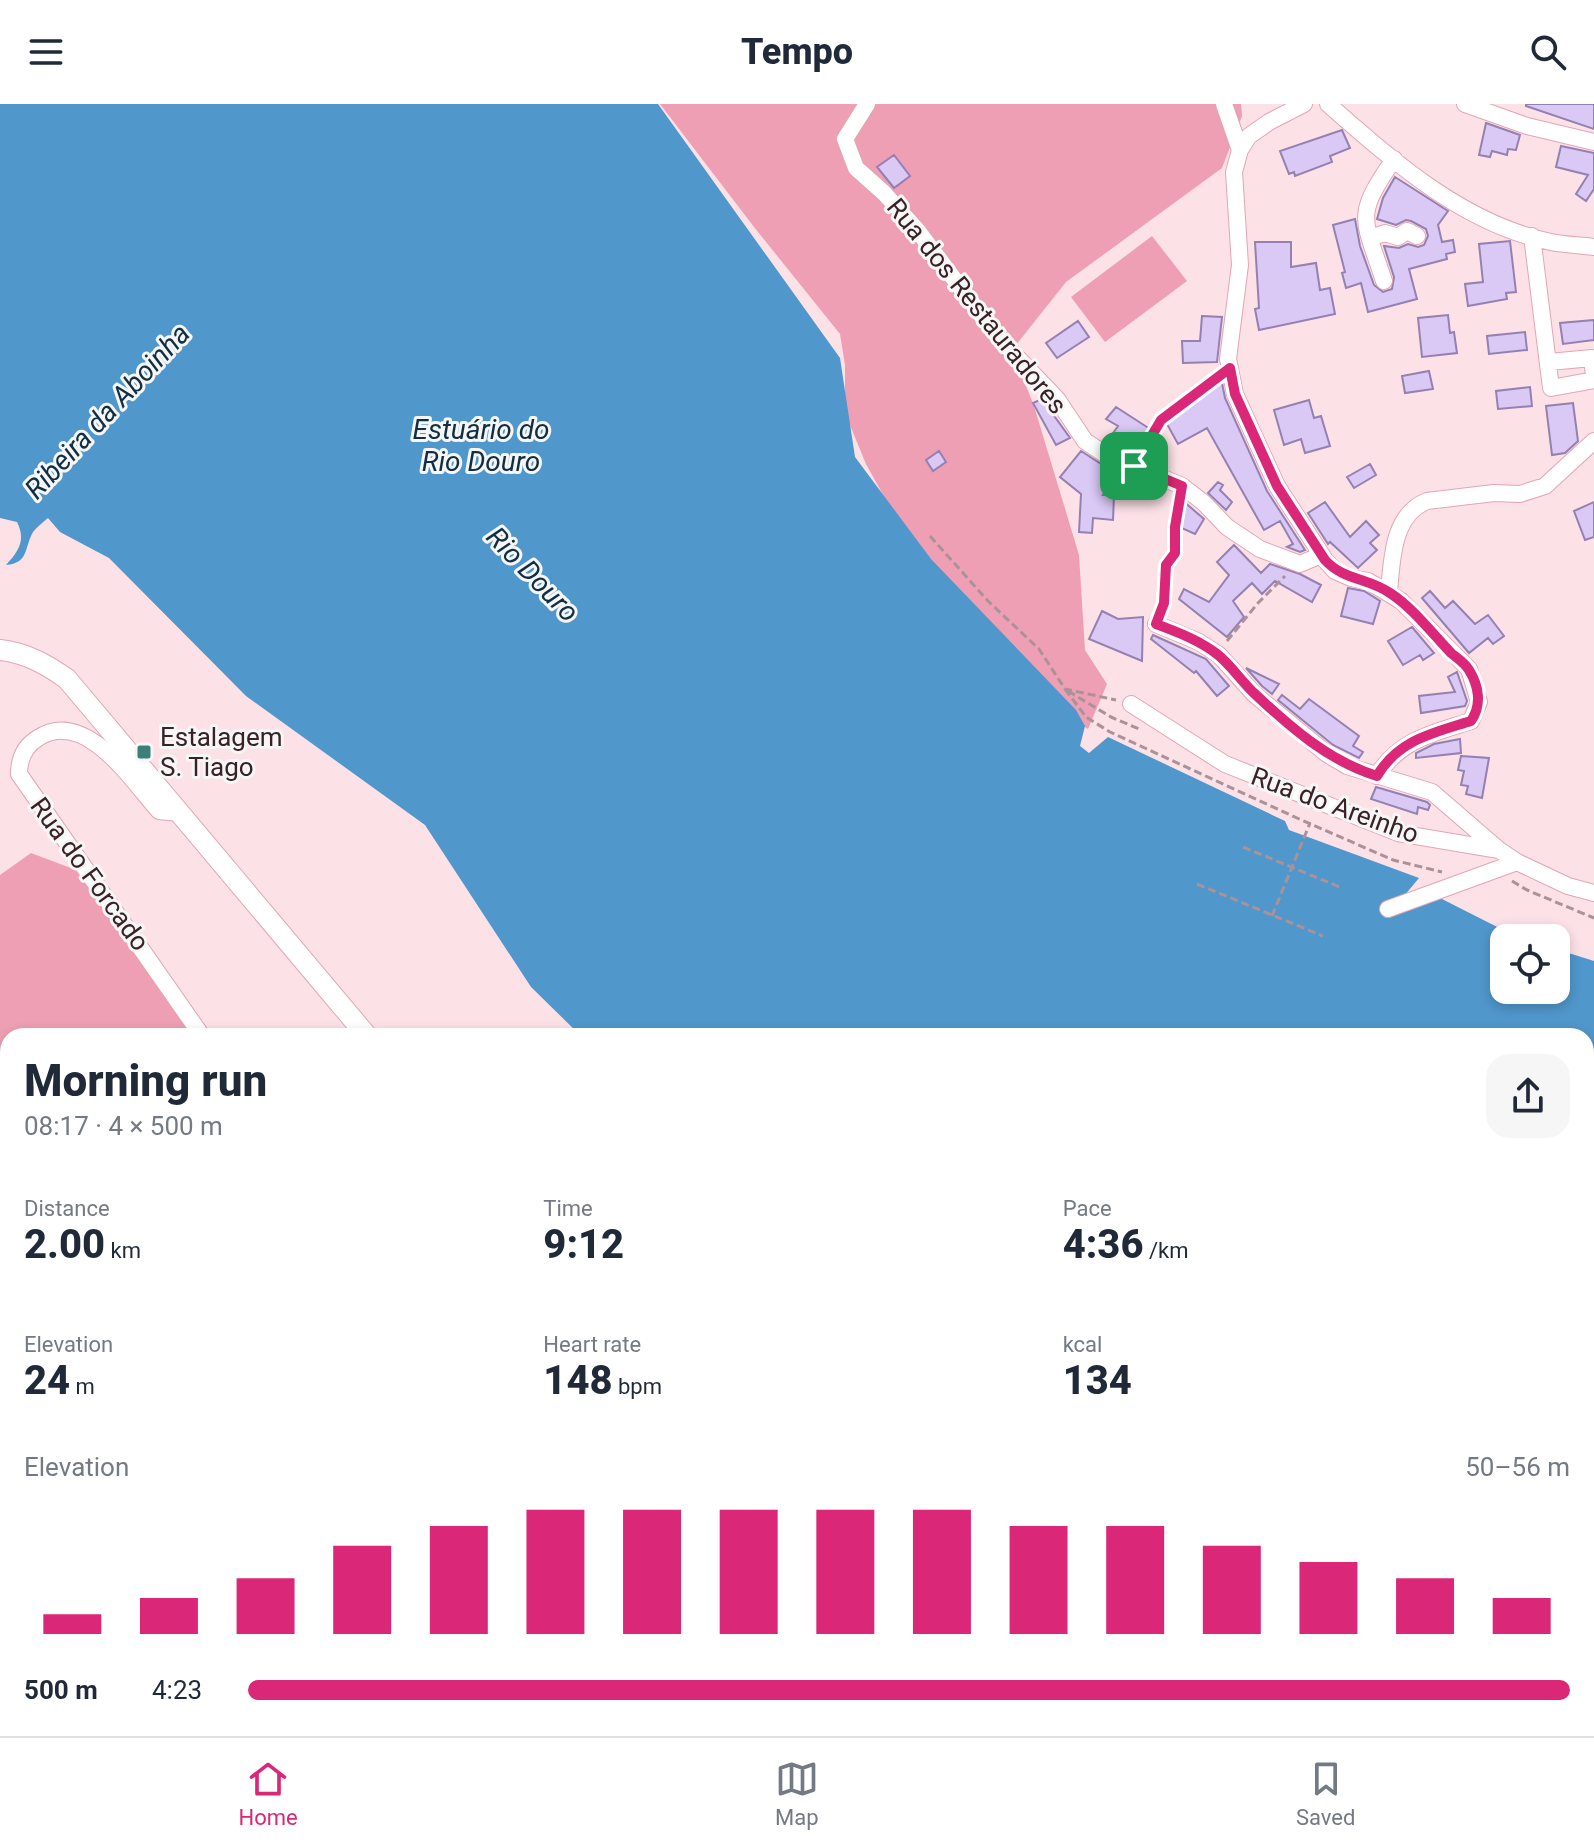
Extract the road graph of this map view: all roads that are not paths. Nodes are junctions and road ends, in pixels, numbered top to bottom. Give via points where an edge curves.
1 (867, 104) edge
2 (1224, 104) edge
3 (1304, 104) edge
4 (1328, 104) edge
5 (1465, 104) edge
6 (1594, 142) edge
7 (1240, 150) junction
8 (1394, 159) junction
9 (1417, 236) dead end
10 (1532, 236) junction
11 (1370, 238) junction
12 (1594, 247) edge
13 (1384, 281) dead end
14 (1549, 362) junction
15 (1594, 378) edge
16 (1594, 441) edge
17 (1321, 555) junction
18 (1389, 592) junction
19 (1156, 624) road end
20 (0, 650) edge
21 (1131, 704) road end
22 (1377, 776) junction
23 (179, 813) junction
24 (1499, 850) junction
25 (1517, 862) junction
26 (1594, 893) edge
27 (1388, 909) dead end
28 (196, 1028) edge
29 (360, 1028) edge

1 - 17 street, Rua dos Restauradores via 845,139 856,168 918,231 996,335 1057,399 1085,441 1121,465 1182,486 1260,549 1300,564
2 - 7 street
3 - 7 street via 1249,136
4 - 8 street
5 - 6 street
7 - 17 street via 1234,172 1240,265 1228,359 1235,394 1277,486
8 - 10 street via 1468,211
8 - 11 street via 1366,205
9 - 11 street via 1407,231 1398,237 1385,233
10 - 12 street
10 - 14 street
11 - 13 street
14 - 15 street via 1592,358
14 - 15 street via 1551,388
16 - 18 street via 1545,486 1520,494 1417,505 1396,537
17 - 18 street via 1335,571
18 - 22 street via 1469,669 1479,702 1471,721 1417,738 1385,762
19 - 22 street via 1219,655 1254,694 1327,754
20 - 23 main road via 44,663 67,679
21 - 24 street, Rua do Areinho via 1225,764 1319,802 1398,833
22 - 24 street via 1432,792
23 - 28 street, Rua do Forcado via 159,811 85,735 47,732 32,741 19,761 19,774
23 - 29 main road
24 - 25 street, Rua do Areinho
25 - 26 street, Rua do Areinho
25 - 27 street

